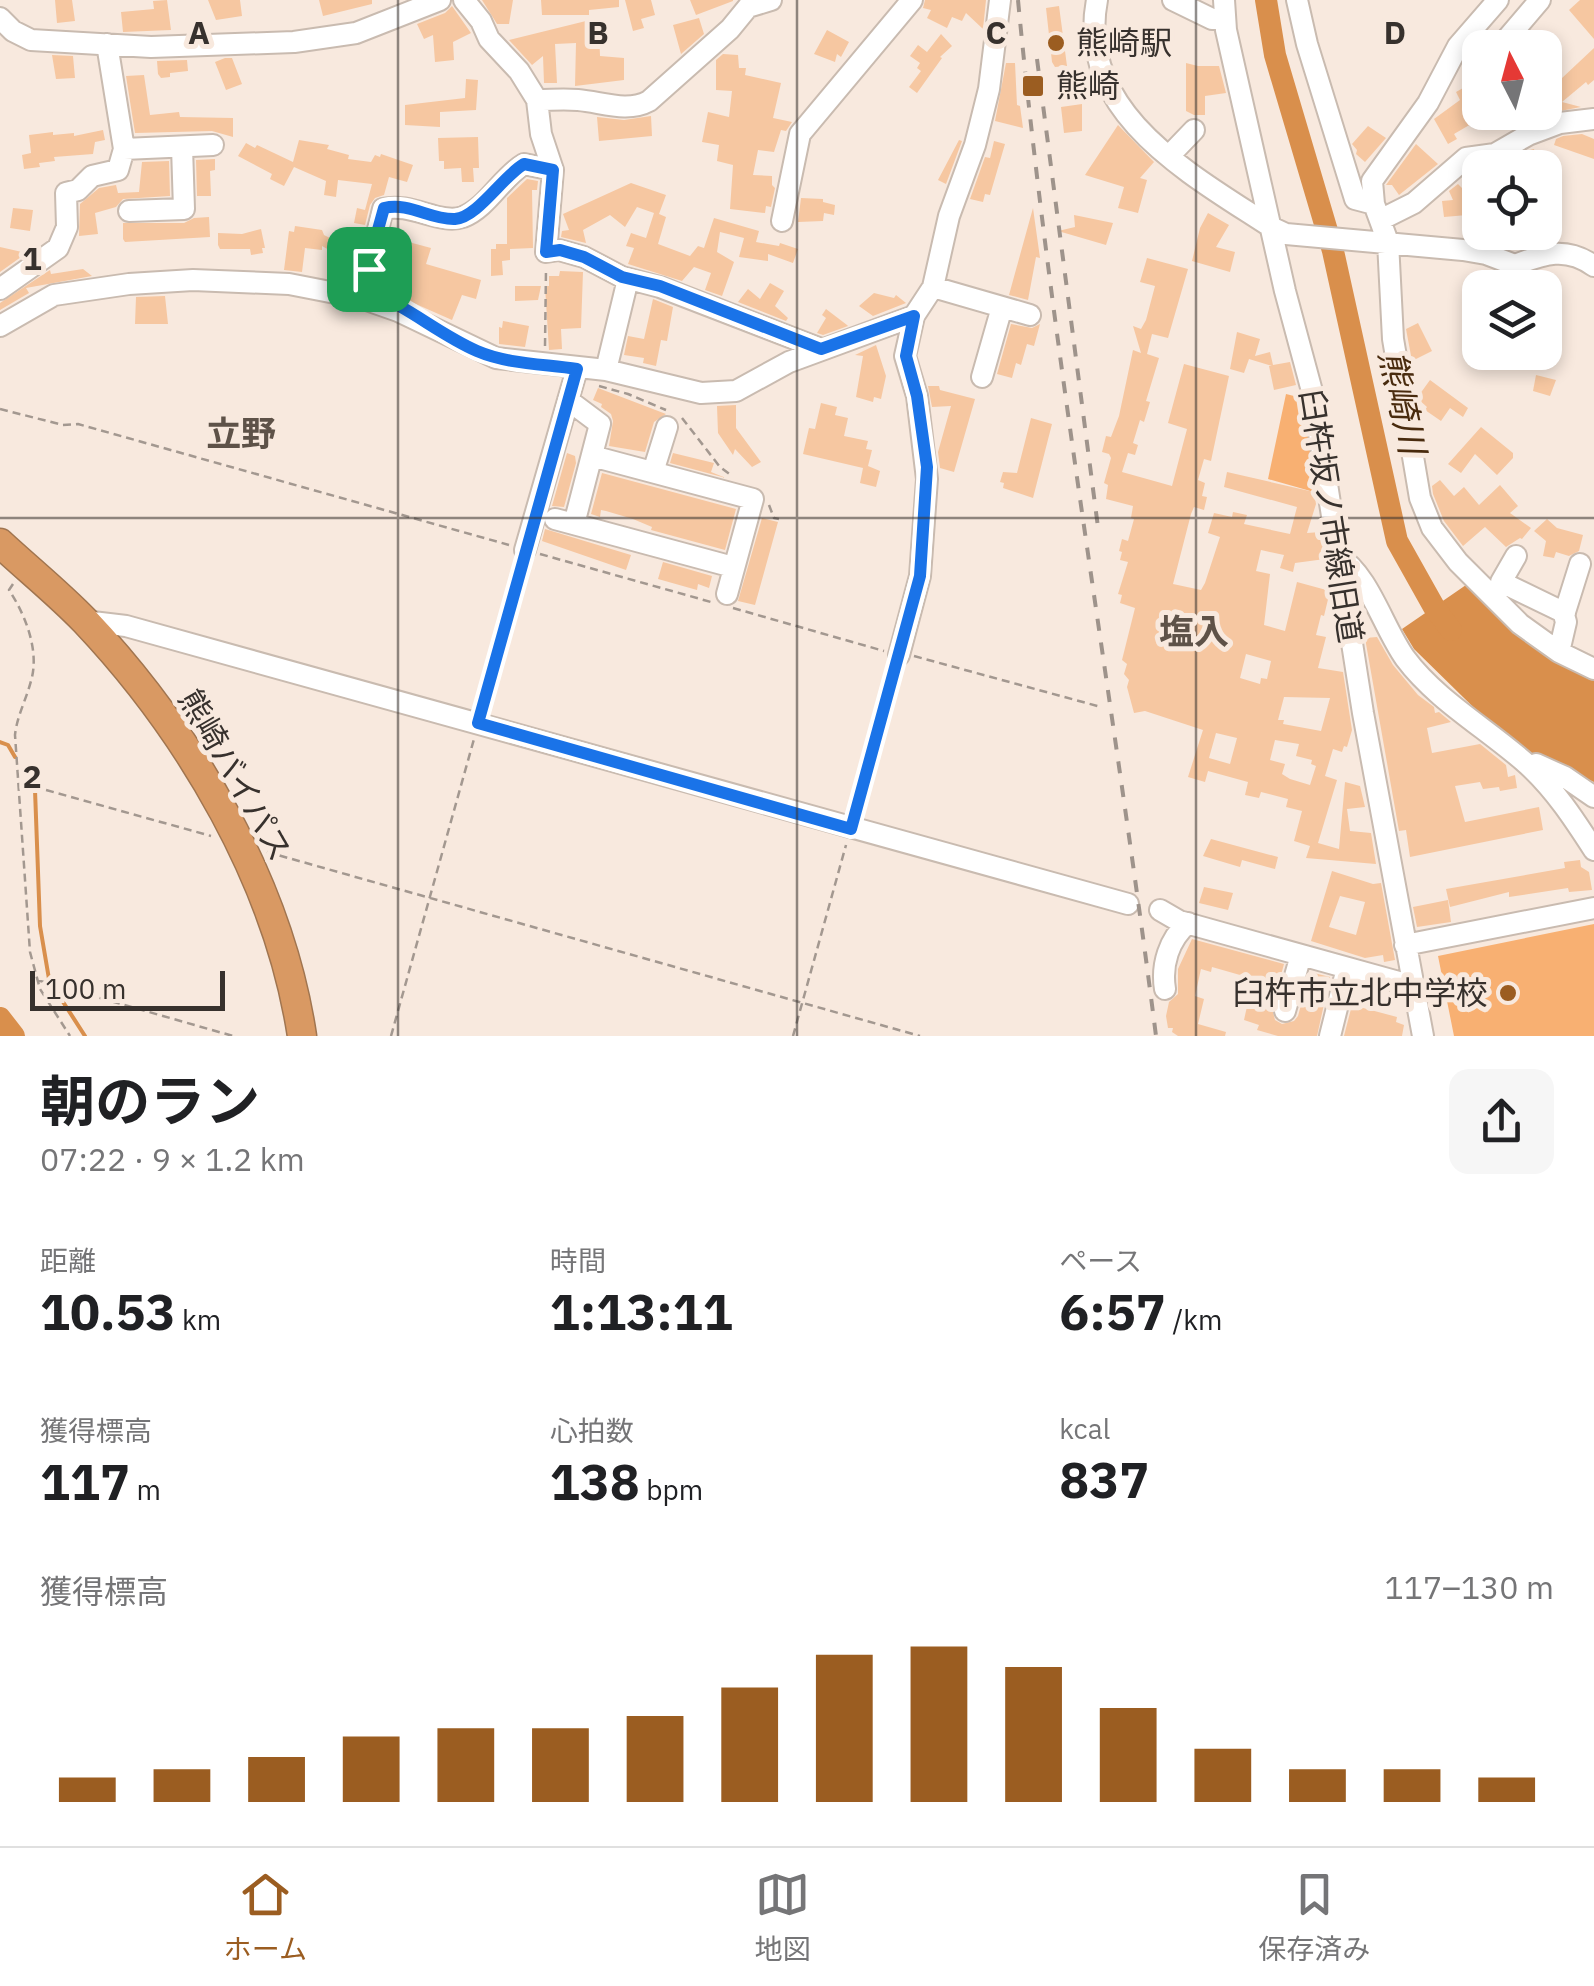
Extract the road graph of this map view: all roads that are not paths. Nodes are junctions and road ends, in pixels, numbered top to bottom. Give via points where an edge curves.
1 (440, 0) edge
2 (464, 0) edge
3 (771, 0) edge
4 (912, 0) edge
5 (1000, 0) edge
6 (1097, 0) edge
7 (1173, 0) edge
8 (1297, 0) edge
9 (1498, 0) edge
10 (1537, 0) edge
11 (745, 3) edge
12 (1224, 9) edge
13 (0, 17) edge
14 (1482, 21) junction
15 (1514, 30) edge
16 (108, 44) junction
17 (537, 100) junction
18 (1594, 119) edge
19 (1194, 130) dead end
20 (212, 145) dead end
21 (182, 147) junction
22 (124, 149) junction
23 (1172, 154) junction
24 (553, 170) junction
25 (129, 211) dead end
26 (1377, 212) junction
27 (782, 221) dead end
28 (1279, 230) junction
29 (1379, 241) junction
30 (1594, 266) edge
31 (628, 279) junction
32 (933, 287) junction
33 (0, 289) edge
34 (1002, 307) junction
35 (1030, 315) dead end
36 (914, 316) junction
37 (416, 318) junction
38 (0, 326) edge
39 (821, 349) junction
40 (606, 370) junction
41 (576, 372) junction
42 (982, 376) dead end
43 (568, 400) junction
44 (667, 427) dead end
45 (592, 456) junction
46 (653, 472) junction
47 (0, 544) edge
48 (525, 550) road end
49 (1338, 556) junction
50 (1516, 556) dead end
51 (1580, 564) dead end
52 (733, 567) junction
53 (728, 594) dead end
54 (1565, 613) junction
55 (84, 621) junction
56 (1559, 652) junction
57 (900, 653) road end
58 (1594, 669) edge
59 (1524, 761) junction
60 (1594, 797) edge
61 (1594, 850) edge
62 (1128, 904) dead end
63 (1594, 908) edge
64 (1160, 910) dead end
65 (1188, 923) junction
66 (1405, 945) junction
67 (1300, 954) junction
68 (1348, 968) junction
69 (1413, 986) junction
70 (1165, 989) dead end
71 (1284, 1012) dead end
72 (302, 1036) edge
73 (1330, 1036) edge
74 (1423, 1036) edge

1 - 16 street via 366,30 320,40
2 - 17 street
3 - 11 street
4 - 27 street via 800,134
5 - 32 street via 990,90
6 - 23 street via 1102,78 1117,104
7 - 12 street via 1212,19
8 - 26 street via 1355,200
9 - 14 street
10 - 14 street
10 - 15 street
11 - 17 street via 730,29 650,101 621,108
12 - 28 street, 臼杵坂ノ市線旧道
13 - 16 street via 31,40
14 - 26 street via 1458,46 1428,103 1372,180
16 - 22 street
17 - 24 street
18 - 26 street via 1560,122 1495,154 1466,158 1414,203
19 - 23 street
20 - 21 street
21 - 22 street
21 - 25 street via 184,210
22 - 33 street via 118,170 92,176 66,193 67,227 58,248
23 - 28 street via 1201,182
24 - 31 street via 546,252 584,257
24 - 37 street via 524,164 458,218 384,208 364,286
26 - 29 street
28 - 29 street
28 - 49 street, 臼杵坂ノ市線旧道
29 - 30 street via 1486,254 1514,265 1563,253
29 - 56 street via 1420,498 1432,528 1520,624
31 - 39 street
31 - 40 street
32 - 34 street
32 - 36 street
34 - 35 street
34 - 42 street
36 - 39 street
36 - 57 street via 906,356 927,480 920,576
37 - 38 street via 362,298 290,284 192,280 54,295
37 - 41 street via 496,358
39 - 40 street via 728,393 701,393
40 - 41 street
41 - 43 street
43 - 45 street via 600,424
43 - 48 street
44 - 46 street
45 - 46 street
45 - 52 street via 564,521
46 - 52 street via 752,499
47 - 55 highway, 熊崎バイパス
49 - 59 street via 1354,566 1406,658
49 - 66 street, 臼杵坂ノ市線旧道
50 - 54 street via 1501,582
51 - 54 street
52 - 53 street
54 - 56 street
55 - 62 street via 126,626
55 - 72 highway, 熊崎バイパス via 164,716 242,844 276,934
56 - 58 street
59 - 60 street
59 - 61 street via 1554,790
63 - 66 street
64 - 65 street
65 - 67 street
65 - 70 street via 1172,942
66 - 69 street, 臼杵坂ノ市線旧道
67 - 68 street
67 - 71 street
68 - 69 street
68 - 73 street
69 - 74 street, 臼杵坂ノ市線旧道

